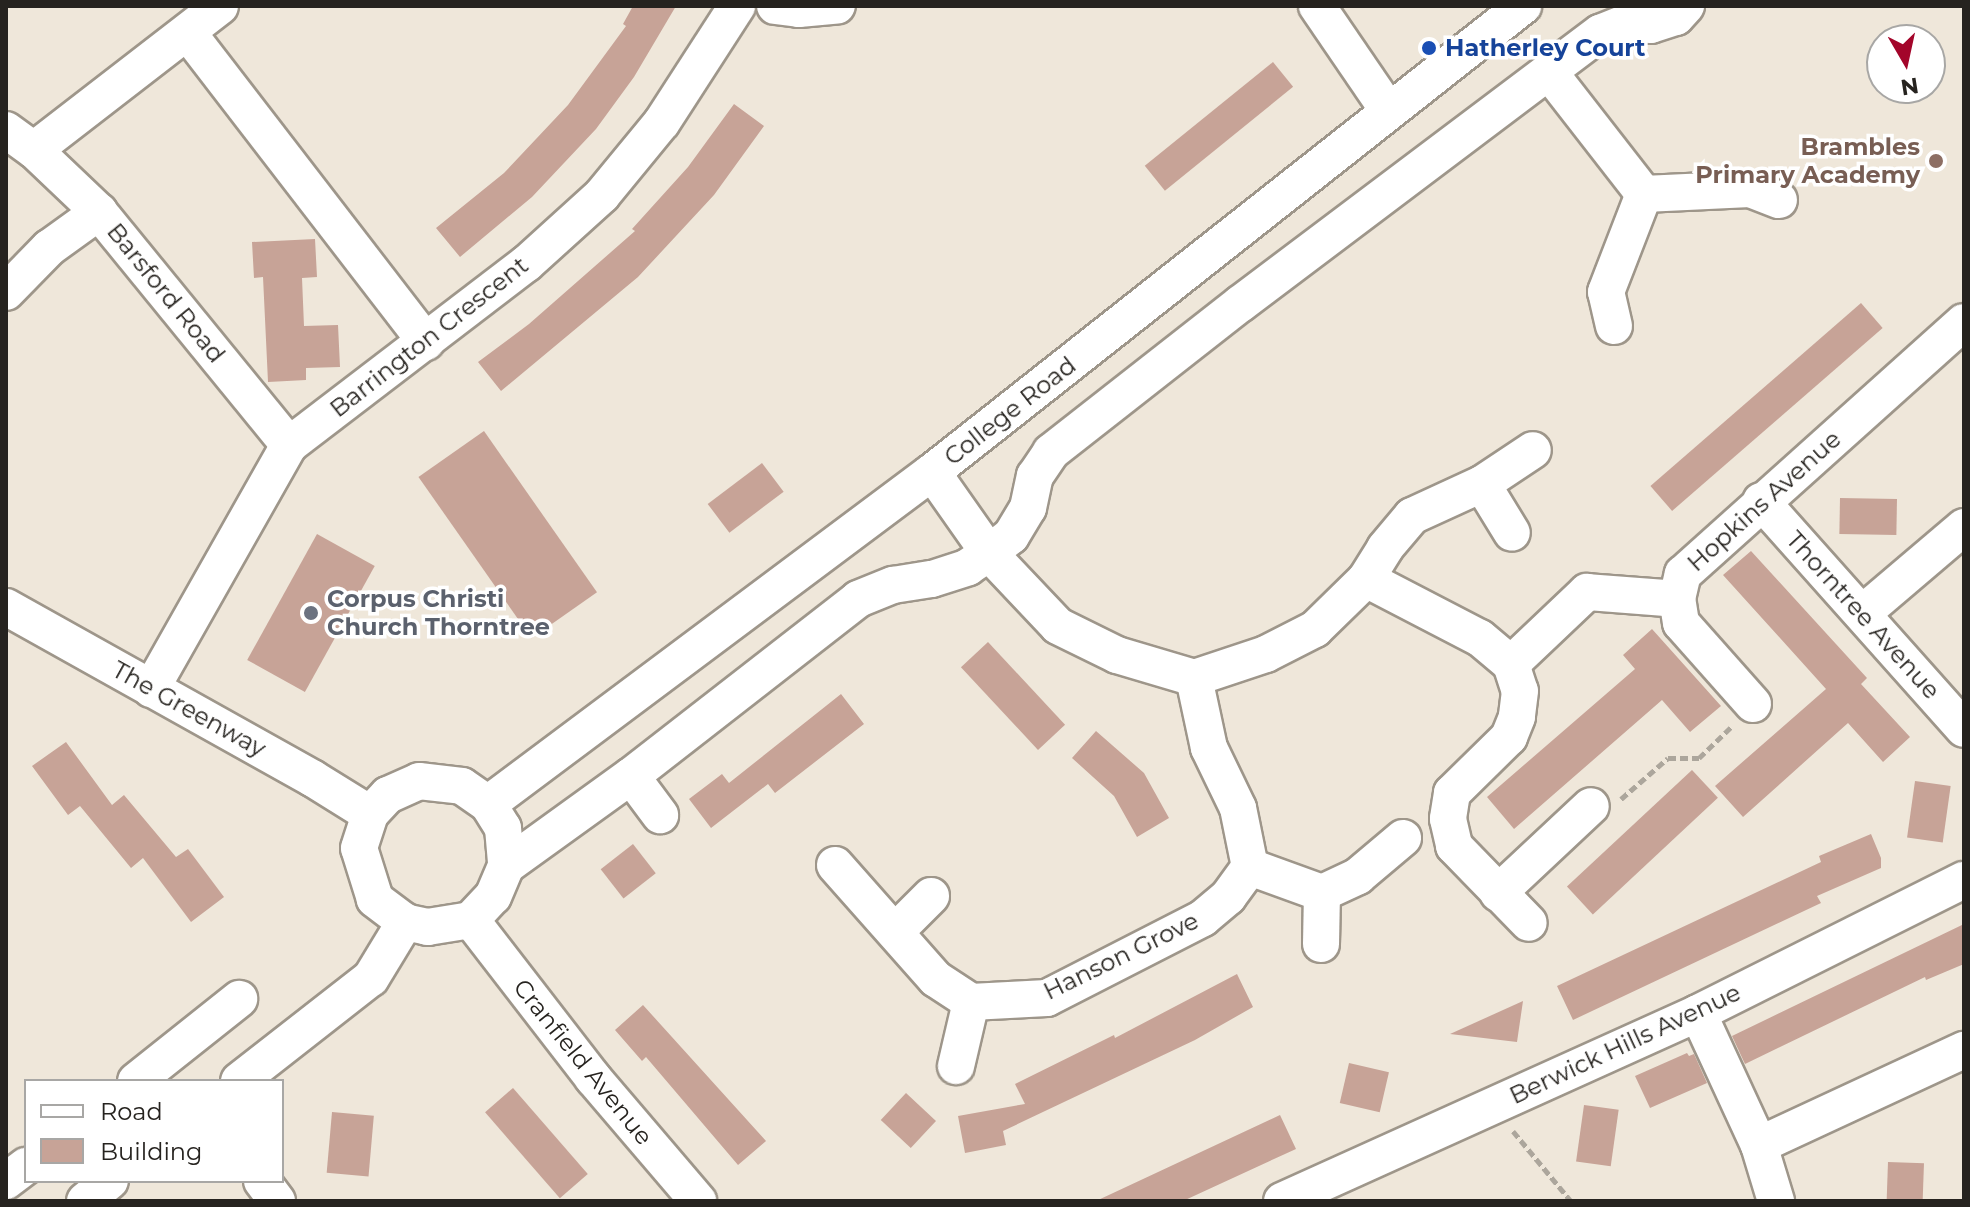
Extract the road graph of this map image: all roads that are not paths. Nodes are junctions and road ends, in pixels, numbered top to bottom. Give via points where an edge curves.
1 (220, 6) edge
2 (737, 6) edge
3 (775, 6) edge
4 (837, 6) edge
5 (1317, 6) edge
6 (1523, 6) edge
7 (1686, 6) edge
8 (188, 33) junction
9 (1549, 72) junction
10 (1388, 110) junction
11 (20, 140) edge
12 (1644, 194) junction
13 (1779, 200) dead end
14 (99, 212) junction
15 (6, 292) edge
16 (1964, 322) edge
17 (1614, 326) dead end
18 (426, 342) junction
19 (289, 445) junction
20 (1533, 450) dead end
21 (932, 472) junction
22 (1482, 484) junction
23 (1761, 501) junction
24 (1964, 527) edge
25 (1512, 533) dead end
26 (989, 553) junction
27 (1366, 579) junction
28 (1677, 599) junction
29 (1864, 612) junction
30 (15, 624) edge
31 (1511, 664) junction
32 (1194, 678) junction
33 (151, 689) junction
34 (1753, 704) road end
35 (1964, 729) edge
36 (631, 776) junction
37 (488, 804) junction
38 (1591, 806) road end
39 (370, 814) junction
40 (660, 815) dead end
41 (1403, 838) dead end
42 (520, 858) junction
43 (835, 865) dead end
44 (1250, 867) junction
45 (1964, 880) edge
46 (1322, 893) junction
47 (1498, 893) junction
48 (931, 896) dead end
49 (471, 920) junction
50 (405, 922) junction
51 (1529, 923) dead end
52 (895, 932) junction
53 (1321, 944) dead end
54 (239, 999) dead end
55 (971, 1002) junction
56 (1698, 1013) junction
57 (1964, 1050) edge
58 (956, 1066) dead end
59 (139, 1079) edge
60 (242, 1079) edge
61 (1759, 1145) junction
62 (24, 1168) edge
63 (6, 1181) edge
64 (108, 1183) edge
65 (264, 1183) edge
66 (85, 1201) edge
67 (277, 1201) edge
68 (698, 1201) edge
69 (1282, 1201) edge
70 (1776, 1201) edge

1 - 8 street
2 - 18 street, Barrington Crescent via 662,122 602,195 526,264
3 - 4 street
5 - 10 street
6 - 10 street, College Road
7 - 9 street via 1676,17 1651,25 1627,22 1600,33
8 - 11 street
8 - 18 street
9 - 12 street
9 - 26 street via 1051,452 1035,476 1028,508 1011,536
10 - 21 street, College Road
11 - 14 street, Barsford Road
12 - 13 street via 1750,189
12 - 17 street via 1606,292
14 - 15 street via 49,248
14 - 19 street, Barsford Road
16 - 23 street, Hopkins Avenue
18 - 19 street, Barrington Crescent
19 - 33 street, Barrington Crescent
20 - 22 street
21 - 26 street
21 - 37 street, College Road
22 - 25 street
22 - 27 street via 1412,516
23 - 28 street, Hopkins Avenue via 1683,574
23 - 29 street, Thorntree Avenue
24 - 29 street
26 - 32 street via 1058,626 1117,655
26 - 36 street via 968,567 858,599
27 - 31 street via 1480,638
27 - 32 street via 1315,629 1266,654
28 - 31 street via 1587,592
28 - 34 street, Hopkins Avenue via 1681,623
29 - 35 street, Thorntree Avenue
30 - 33 street, The Greenway
31 - 47 street via 1520,691 1509,737 1452,793 1448,819 1454,846
32 - 44 street via 1209,748 1238,808
33 - 39 street, The Greenway
36 - 40 street
36 - 42 street
37 - 39 street via 462,786 419,781 388,795
37 - 42 street
38 - 47 street
39 - 50 street via 359,848 375,899
41 - 46 street via 1358,876
42 - 49 street
43 - 52 street
44 - 46 street
44 - 55 street, Hanson Grove via 1228,897 1203,918 1047,998
45 - 56 street, Berwick Hills Avenue
46 - 53 street
47 - 51 street
48 - 52 street
49 - 50 street via 428,927
49 - 68 street, Cranfield Avenue via 593,1078
50 - 60 street via 371,978
52 - 55 street via 936,979
54 - 59 street
55 - 58 street
56 - 61 street
56 - 69 street, Berwick Hills Avenue
57 - 61 street
61 - 70 street
62 - 63 street
64 - 66 street
65 - 67 street

